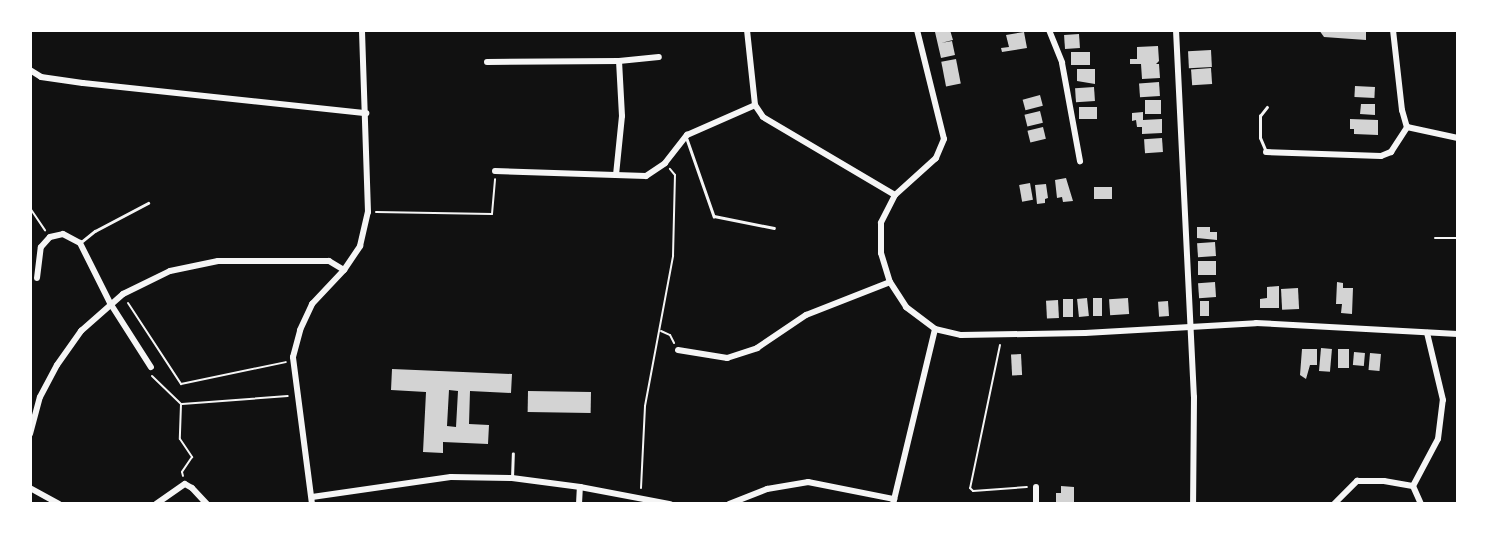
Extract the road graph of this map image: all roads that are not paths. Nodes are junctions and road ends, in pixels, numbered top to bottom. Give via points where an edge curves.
1 (362, 30) edge
2 (747, 30) edge
3 (917, 30) edge
4 (1049, 30) edge
5 (1176, 30) edge
6 (1393, 30) edge
7 (659, 57) dead end
8 (619, 61) junction
9 (487, 62) dead end
10 (30, 70) edge
11 (755, 105) junction
12 (1267, 107) dead end
13 (366, 113) junction
14 (1407, 127) junction
15 (686, 136) junction
16 (1458, 138) edge
17 (1266, 152) joint
18 (1080, 161) dead end
19 (495, 171) road end
20 (616, 175) junction
21 (895, 195) junction
22 (148, 203) dead end
23 (774, 228) dead end
24 (80, 243) junction
25 (344, 270) junction
26 (37, 278) dead end
27 (890, 282) junction
28 (110, 303) junction
29 (1189, 325) junction
30 (935, 328) junction
31 (1427, 333) junction
32 (1458, 334) edge
33 (678, 350) road end
34 (151, 366) road end
35 (30, 434) edge
36 (513, 454) dead end
37 (512, 478) junction
38 (580, 486) junction
39 (1413, 486) junction
40 (1036, 487) road end
41 (30, 488) edge
42 (312, 501) edge
43 (894, 502) edge
44 (60, 504) edge
45 (156, 504) edge
46 (207, 504) edge
47 (579, 504) edge
48 (670, 504) edge
49 (729, 504) edge
50 (1036, 504) edge
51 (1193, 504) edge
52 (1335, 504) edge
53 (1421, 504) edge

1 - 13 street
2 - 11 street
3 - 21 street via 944,139 936,158
4 - 18 street via 1062,63
5 - 29 street
6 - 14 street
7 - 8 street
8 - 9 street
8 - 20 street via 622,116
10 - 13 street via 62,80
11 - 15 street
11 - 21 street via 763,117
12 - 17 lane via 1260,116 1260,138
13 - 25 street via 368,212 360,246
14 - 16 street
14 - 17 street via 1391,152 1381,156
15 - 20 street via 665,163 646,176
15 - 23 lane via 715,216
19 - 20 street
21 - 27 street via 881,223 881,253
22 - 24 lane
24 - 26 street via 63,234 50,237 41,247
24 - 28 street
25 - 28 street via 329,261 218,261 170,271
25 - 42 street via 312,304 294,360
27 - 30 street via 906,307
27 - 33 street via 806,314 757,348 727,358
28 - 34 street
28 - 35 street via 81,331 57,365 40,397
29 - 30 street via 961,335
29 - 31 street via 1256,323
29 - 51 street
30 - 43 street
31 - 32 street
31 - 39 street via 1443,400 1438,439
36 - 37 lane
37 - 38 street
37 - 42 street via 451,477
38 - 47 street
38 - 48 street
39 - 52 street via 1357,481
39 - 53 street
40 - 50 street
41 - 44 street
43 - 49 street via 808,482 767,489
45 - 46 street via 185,484

